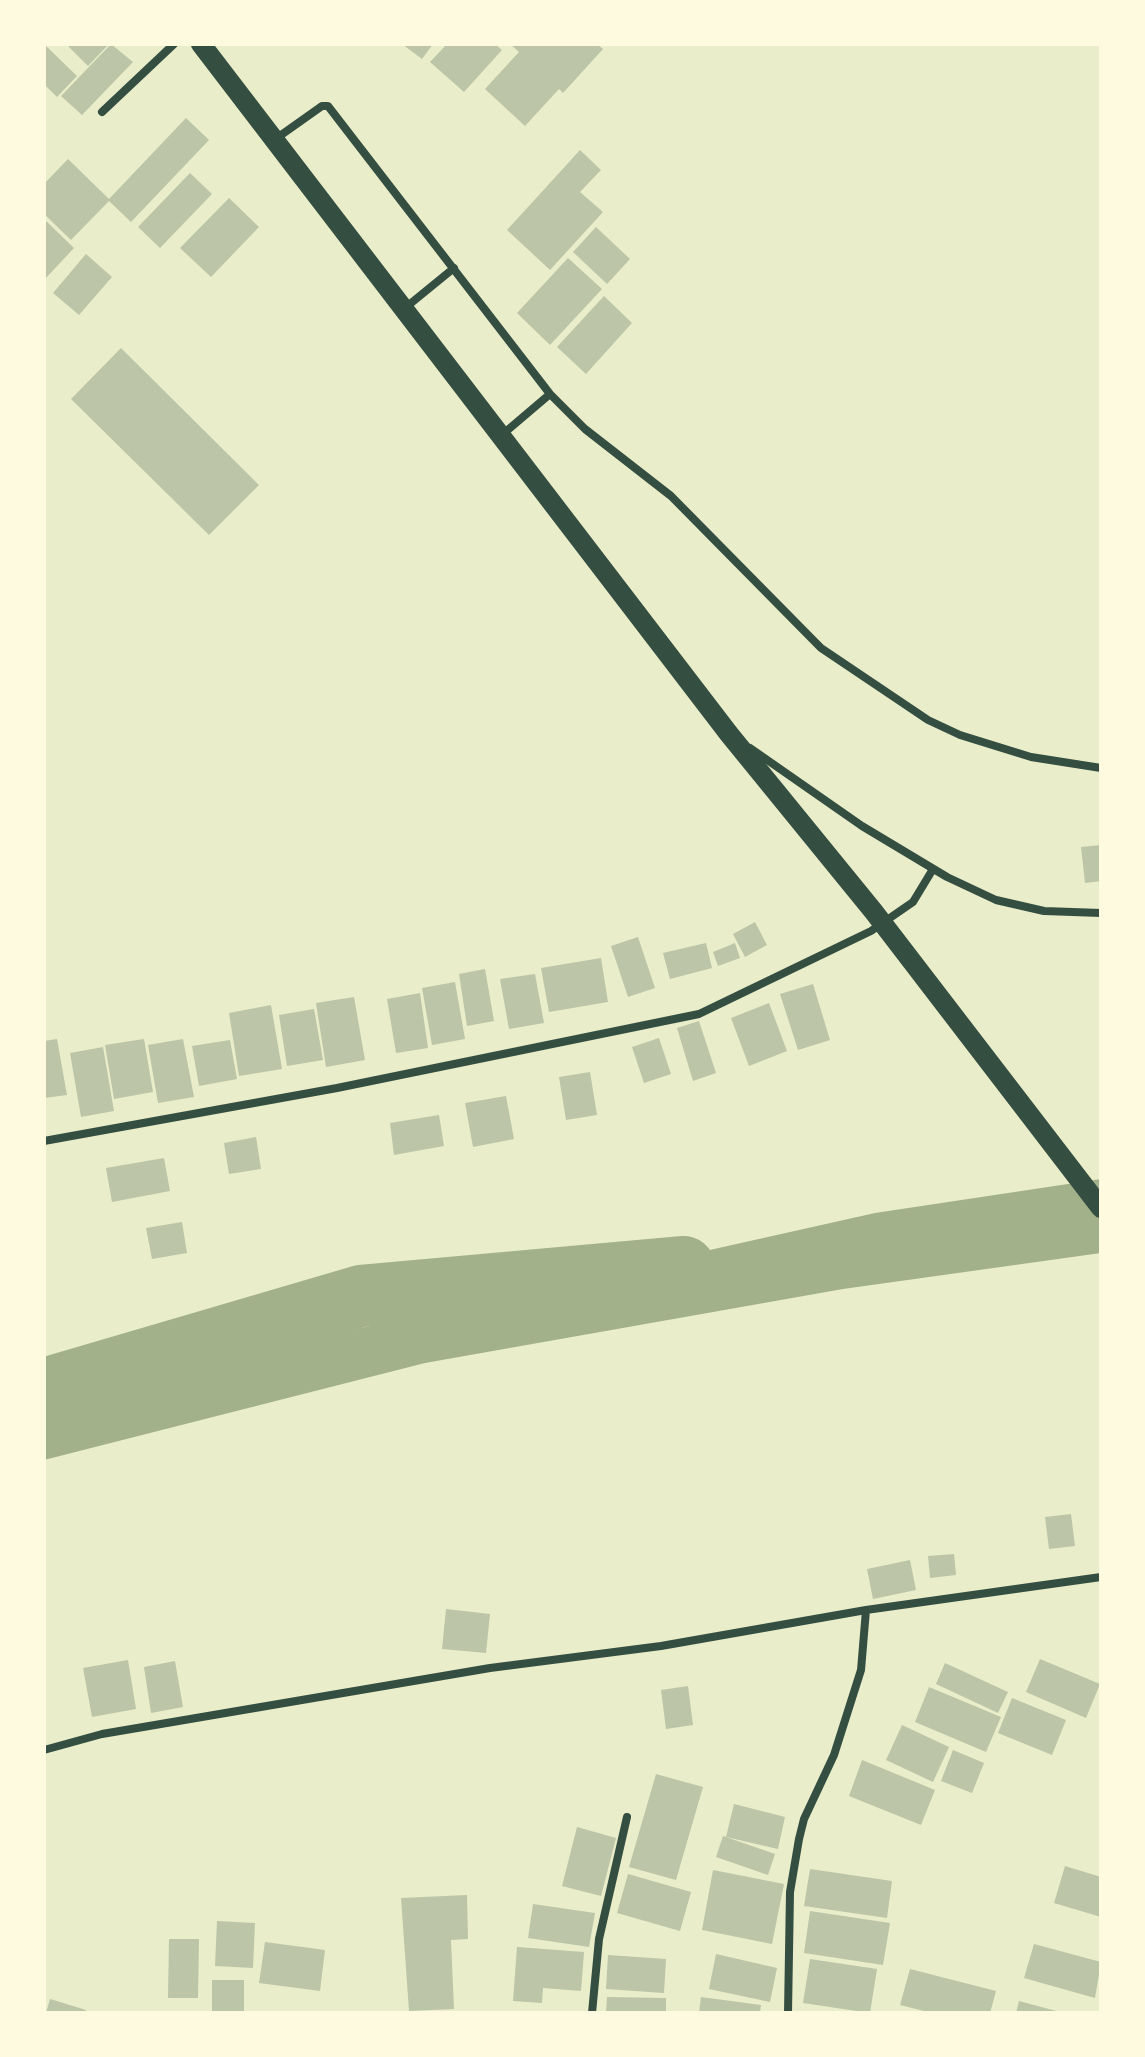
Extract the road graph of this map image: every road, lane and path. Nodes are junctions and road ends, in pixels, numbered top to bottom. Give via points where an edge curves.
1 (174, 44) edge
2 (201, 44) edge
3 (102, 112) dead end
4 (273, 141) junction
5 (450, 271) junction
6 (404, 308) junction
7 (549, 395) junction
8 (503, 435) junction
9 (729, 734) junction
10 (1101, 768) edge
11 (933, 869) junction
12 (1101, 913) edge
13 (44, 1141) edge
14 (1101, 1208) edge
15 (1101, 1577) edge
16 (866, 1610) junction
17 (44, 1750) edge
18 (627, 1817) dead end
19 (592, 2013) edge
20 (788, 2013) edge

1 - 3 street
2 - 4 main road
4 - 5 street via 322,106 330,109
4 - 6 main road
5 - 6 street
5 - 7 street
6 - 8 main road
7 - 8 street
7 - 10 street via 671,496 821,648 928,720 960,735 1031,757
8 - 9 main road
9 - 11 street
9 - 14 main road via 874,912
11 - 12 street via 996,900 1044,911
11 - 13 street via 913,902 871,931 699,1014
15 - 16 street
16 - 17 street via 102,1734
16 - 20 street via 861,1670 799,1839 790,1892
18 - 19 street via 599,1939

